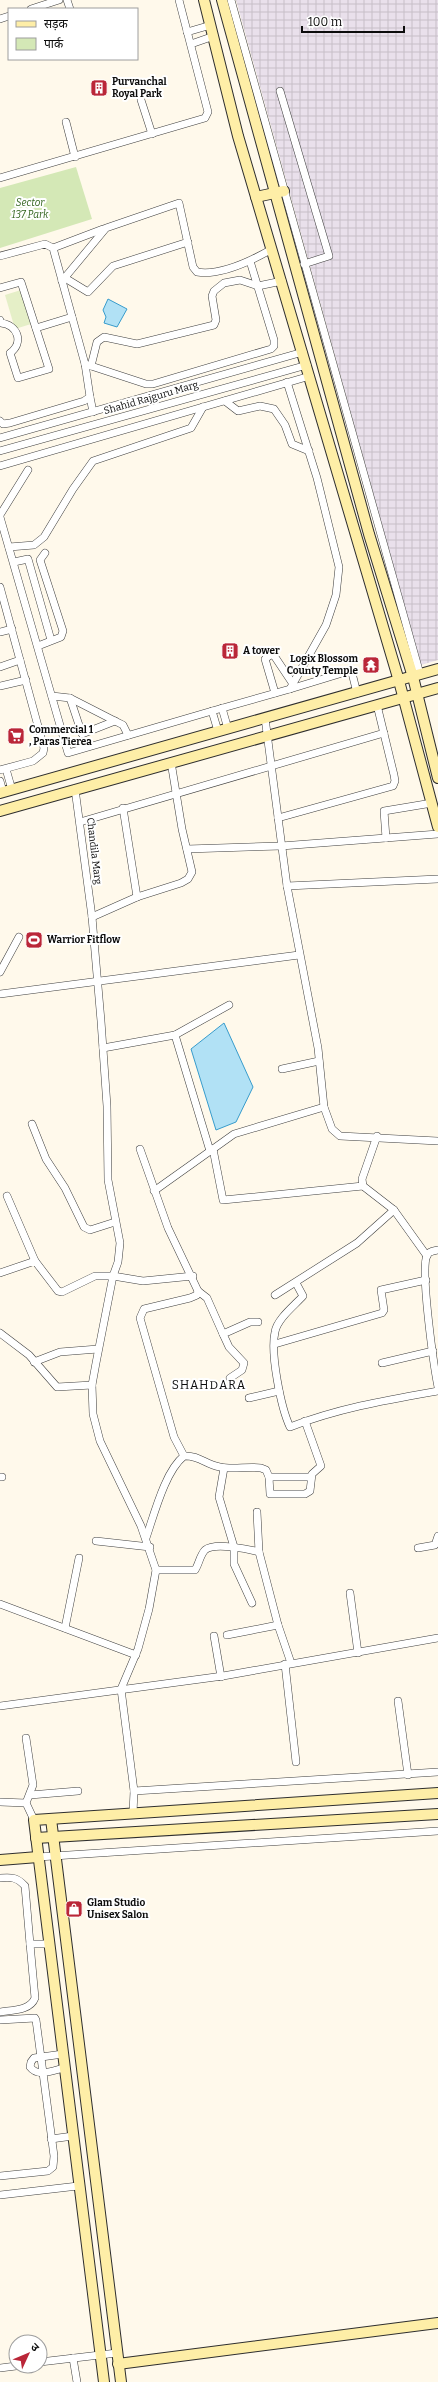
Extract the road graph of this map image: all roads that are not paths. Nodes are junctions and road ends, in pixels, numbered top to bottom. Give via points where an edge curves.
1 (59, 0) edge
2 (179, 0) edge
3 (204, 0) edge
4 (222, 0) edge
5 (231, 0) edge
6 (33, 8) edge
7 (211, 25) junction
8 (188, 32) junction
9 (214, 36) junction
10 (191, 44) junction
11 (280, 91) dead end
12 (141, 100) dead end
13 (66, 122) dead end
14 (152, 134) junction
15 (74, 156) junction
16 (0, 178) edge
17 (280, 192) junction
18 (256, 197) junction
19 (106, 228) junction
20 (188, 242) junction
21 (53, 248) junction
22 (272, 249) junction
23 (0, 256) edge
24 (250, 261) junction
25 (304, 264) junction
26 (63, 280) junction
27 (282, 281) junction
28 (258, 286) junction
29 (0, 288) edge
30 (72, 317) junction
31 (0, 322) edge
32 (36, 328) junction
33 (303, 352) junction
34 (88, 365) junction
35 (307, 365) junction
36 (310, 376) junction
37 (287, 382) junction
38 (90, 397) junction
39 (225, 400) junction
40 (203, 406) junction
41 (93, 412) junction
42 (0, 421) edge
43 (0, 438) edge
44 (0, 451) edge
45 (308, 451) junction
46 (0, 466) edge
47 (28, 470) dead end
48 (0, 516) edge
49 (10, 547) junction
50 (45, 553) dead end
51 (14, 562) junction
52 (0, 587) edge
53 (3, 611) edge
54 (12, 629) junction
55 (0, 632) edge
56 (51, 640) junction
57 (38, 646) junction
58 (20, 660) junction
59 (0, 667) edge
60 (438, 669) edge
61 (417, 676) junction
62 (26, 680) junction
63 (399, 681) junction
64 (0, 686) edge
65 (292, 687) junction
66 (438, 688) edge
67 (357, 692) junction
68 (275, 693) junction
69 (417, 694) junction
70 (52, 696) junction
71 (70, 698) junction
72 (404, 698) junction
73 (377, 705) junction
74 (222, 708) junction
75 (212, 711) junction
76 (266, 718) junction
77 (116, 721) junction
78 (228, 728) junction
79 (218, 731) junction
80 (384, 733) junction
81 (128, 735) junction
82 (268, 736) junction
83 (171, 762) junction
84 (271, 767) junction
85 (3, 770) edge
86 (438, 778) edge
87 (0, 781) edge
88 (75, 789) junction
89 (5, 792) edge
90 (176, 793) junction
91 (432, 803) junction
92 (123, 808) junction
93 (0, 811) edge
94 (278, 818) junction
95 (80, 822) junction
96 (438, 827) edge
97 (438, 834) edge
98 (386, 838) junction
99 (281, 846) junction
100 (187, 849) junction
101 (438, 879) edge
102 (287, 886) junction
103 (137, 897) junction
104 (92, 917) junction
105 (19, 936) dead end
106 (299, 955) junction
107 (0, 972) edge
108 (97, 982) junction
109 (0, 994) edge
110 (230, 1005) dead end
111 (175, 1035) junction
112 (103, 1048) junction
113 (319, 1061) junction
114 (282, 1069) dead end
115 (324, 1106) junction
116 (32, 1124) dead end
117 (377, 1136) junction
118 (438, 1141) edge
119 (140, 1149) dead end
120 (212, 1150) junction
121 (363, 1186) junction
122 (154, 1190) junction
123 (7, 1196) dead end
124 (394, 1210) junction
125 (115, 1222) junction
126 (438, 1250) edge
127 (427, 1256) junction
128 (35, 1261) junction
129 (0, 1273) edge
130 (113, 1276) junction
131 (192, 1276) junction
132 (426, 1280) junction
133 (296, 1283) junction
134 (198, 1290) junction
135 (275, 1296) dead end
136 (258, 1322) dead end
137 (0, 1333) edge
138 (223, 1334) junction
139 (275, 1344) junction
140 (98, 1349) junction
141 (433, 1351) junction
142 (34, 1362) junction
143 (382, 1363) dead end
144 (230, 1378) dead end
145 (92, 1385) junction
146 (438, 1387) edge
147 (279, 1391) junction
148 (438, 1391) edge
149 (249, 1398) dead end
150 (305, 1421) junction
151 (184, 1456) junction
152 (224, 1468) junction
153 (269, 1477) junction
154 (311, 1477) junction
155 (257, 1512) dead end
156 (438, 1536) edge
157 (146, 1538) junction
158 (96, 1541) dead end
159 (150, 1547) junction
160 (234, 1547) junction
161 (418, 1548) dead end
162 (259, 1552) junction
163 (79, 1558) dead end
164 (156, 1570) junction
165 (350, 1593) dead end
166 (0, 1604) edge
167 (252, 1604) dead end
168 (278, 1625) junction
169 (64, 1628) junction
170 (227, 1635) dead end
171 (214, 1636) dead end
172 (438, 1638) edge
173 (358, 1652) junction
174 (136, 1655) junction
175 (288, 1664) junction
176 (221, 1677) junction
177 (121, 1689) junction
178 (398, 1700) dead end
179 (0, 1706) edge
180 (26, 1738) dead end
181 (296, 1762) dead end
182 (438, 1772) edge
183 (408, 1775) junction
184 (78, 1791) dead end
185 (134, 1791) junction
186 (438, 1793) edge
187 (30, 1795) junction
188 (0, 1802) edge
189 (26, 1803) junction
190 (133, 1813) junction
191 (438, 1814) edge
192 (51, 1819) junction
193 (34, 1820) junction
194 (438, 1832) edge
195 (53, 1837) junction
196 (36, 1838) junction
197 (55, 1856) junction
198 (38, 1857) junction
199 (0, 1860) edge
200 (0, 1878) edge
201 (30, 1944) junction
202 (49, 1944) junction
203 (0, 2012) edge
204 (0, 2020) edge
205 (63, 2054) junction
206 (41, 2057) junction
207 (64, 2068) junction
208 (43, 2072) junction
209 (73, 2136) junction
210 (51, 2138) junction
211 (0, 2176) edge
212 (78, 2186) junction
213 (0, 2195) edge
214 (438, 2323) edge
215 (117, 2352) junction
216 (100, 2355) junction
217 (73, 2358) junction
218 (48, 2361) edge
219 (118, 2364) junction
220 (77, 2382) edge
221 (104, 2382) edge
222 (121, 2382) edge

1 - 6 street
2 - 8 street
3 - 7 street
4 - 17 street
5 - 17 street
7 - 8 street
7 - 9 street
8 - 10 street
9 - 10 street
9 - 18 street via 238,136
10 - 14 street via 208,115 203,119
11 - 25 street via 329,256
12 - 14 street
13 - 15 street
14 - 15 street
15 - 16 street
17 - 18 street
17 - 25 street
17 - 61 street via 369,534
18 - 22 street
19 - 20 street via 179,203
19 - 21 street
19 - 26 street
20 - 24 street via 193,267 197,272 206,273
20 - 26 street via 113,266 88,292
21 - 23 street via 45,244
21 - 26 street
22 - 24 street
22 - 27 street
24 - 28 street
25 - 61 street
26 - 30 street
27 - 28 street
27 - 33 street
28 - 34 street via 240,280 229,281 214,291 212,296 216,323 211,328 137,344 100,338
28 - 34 street via 274,340 274,346 267,351 153,384
29 - 32 street via 21,282
30 - 32 street
30 - 34 street
31 - 32 street via 12,326 18,336 16,349 10,353 18,378 49,369
33 - 35 street
33 - 41 street, Shahid Rajguru Marg
34 - 38 street
35 - 36 street
35 - 44 street, Shahid Rajguru Marg
36 - 37 street
36 - 63 street
37 - 39 street
37 - 45 street
38 - 41 street
38 - 42 street via 10,423 3,424
39 - 40 street
39 - 45 street via 238,411 260,406 274,409 285,425 292,444
40 - 46 street
40 - 49 street via 191,428 93,461 44,537 34,545
41 - 43 street, Shahid Rajguru Marg
45 - 65 street via 339,573 336,595 326,625
47 - 48 street
48 - 49 street
49 - 51 street
50 - 56 street via 40,560 62,632 61,637
51 - 56 street via 28,559
51 - 57 street
52 - 53 street
53 - 54 street
54 - 55 street
54 - 58 street
56 - 57 street
57 - 70 street
58 - 59 street
58 - 62 street
60 - 61 street
61 - 63 street
61 - 69 street
62 - 64 street
62 - 85 street via 44,748 43,753 33,761
63 - 67 street
63 - 72 street
65 - 67 street via 350,672
65 - 68 street
65 - 68 street via 272,654 265,659
66 - 69 street
67 - 76 street
68 - 74 street
69 - 72 street
69 - 86 street
70 - 71 street
70 - 81 street via 68,753
71 - 77 street
71 - 77 street via 82,734
72 - 73 street
72 - 91 street
73 - 80 street
73 - 82 street
74 - 75 street
74 - 78 street
75 - 79 street
75 - 81 street
76 - 78 street
76 - 82 street
77 - 81 street
78 - 79 street
79 - 89 street
80 - 84 street
80 - 94 street via 394,775 393,786
82 - 83 street
82 - 84 street
83 - 88 street
83 - 90 street
84 - 90 street
84 - 94 street
85 - 89 street
87 - 89 street
88 - 93 street
88 - 95 street, Chandila Marg
90 - 92 street
90 - 100 street
91 - 96 street
91 - 98 street via 384,811
92 - 95 street
92 - 103 street
94 - 99 street
95 - 104 street, Chandila Marg
97 - 98 street
98 - 99 street
99 - 100 street
99 - 102 street
100 - 103 street via 192,872 188,879
101 - 102 street
102 - 106 street
103 - 104 street
104 - 108 street, Chandila Marg
105 - 107 street
106 - 108 street
106 - 113 street
108 - 109 street
108 - 112 street, Chandila Marg
110 - 111 street
111 - 112 street
111 - 120 street
112 - 125 street, Chandila Marg via 107,1106 106,1168
113 - 114 street
113 - 115 street
115 - 117 street via 332,1129 340,1136
115 - 120 street via 234,1134
116 - 125 street via 46,1160 66,1188 84,1227 90,1230
117 - 118 street
117 - 121 street via 362,1179
119 - 122 street
120 - 121 street via 223,1200
120 - 122 street
121 - 124 street
122 - 131 street via 168,1228
123 - 128 street
124 - 127 street
124 - 133 street via 357,1243
125 - 130 street, Chandila Marg via 120,1243
126 - 127 street via 430,1252
127 - 132 street
128 - 129 street
128 - 130 street via 58,1291 62,1292 95,1276
130 - 131 street via 143,1281
130 - 140 street, Chandila Marg
131 - 134 street
132 - 139 street via 381,1290 384,1310 382,1313
132 - 141 street
133 - 135 street
133 - 139 street via 303,1296 281,1320 275,1332
134 - 138 street via 207,1298
134 - 151 street via 197,1295 190,1298 144,1309 140,1318 174,1437
136 - 138 street via 250,1322
137 - 142 street via 15,1343
138 - 144 street via 229,1346 244,1363 242,1370
139 - 147 street
140 - 142 street via 60,1352
140 - 145 street, Chandila Marg
141 - 143 street
141 - 146 street
142 - 145 street via 57,1387
145 - 157 street, Chandila Marg via 92,1414 100,1441
147 - 149 street
147 - 150 street via 290,1427
148 - 150 street via 366,1403
150 - 154 street via 321,1462 320,1469
151 - 152 street via 193,1455 213,1466
151 - 157 street via 174,1467
152 - 153 street via 262,1468
152 - 160 street via 219,1497
153 - 154 street
153 - 154 street via 270,1494 281,1495 309,1492 312,1488
155 - 162 street
156 - 161 street via 436,1545
157 - 159 street, Chandila Marg
158 - 159 street
159 - 164 street, Chandila Marg
160 - 162 street
160 - 164 street via 206,1549 195,1570
160 - 167 street via 234,1564
162 - 168 street
163 - 169 street
164 - 174 street via 149,1609
165 - 173 street
166 - 169 street
168 - 170 street
168 - 175 street
169 - 174 street
171 - 176 street
172 - 173 street
173 - 175 street
174 - 177 street
175 - 176 street
175 - 181 street
176 - 177 street
177 - 179 street
177 - 185 street
178 - 183 street
180 - 187 street via 33,1785
182 - 183 street
183 - 185 street
184 - 187 street
185 - 190 street
186 - 190 street
187 - 189 street
188 - 189 street
189 - 193 street
190 - 192 street
191 - 195 street
192 - 193 street
192 - 195 street
193 - 196 street
194 - 197 street
195 - 196 street
195 - 197 street
196 - 198 street
197 - 198 street
197 - 215 street
198 - 199 street
198 - 202 street
200 - 201 street via 20,1880 25,1886
201 - 202 street
201 - 203 street via 35,1998 33,2003 28,2007
202 - 205 street
204 - 206 street via 34,2018
205 - 206 street
205 - 207 street
206 - 208 street
206 - 208 street via 30,2062 30,2068
207 - 208 street
207 - 209 street
208 - 210 street
209 - 210 street
209 - 212 street
210 - 211 street via 54,2163 50,2169
212 - 213 street
212 - 216 street
214 - 219 street
215 - 216 street
215 - 219 street
216 - 217 street
216 - 221 street
217 - 218 street
217 - 220 street
219 - 222 street

